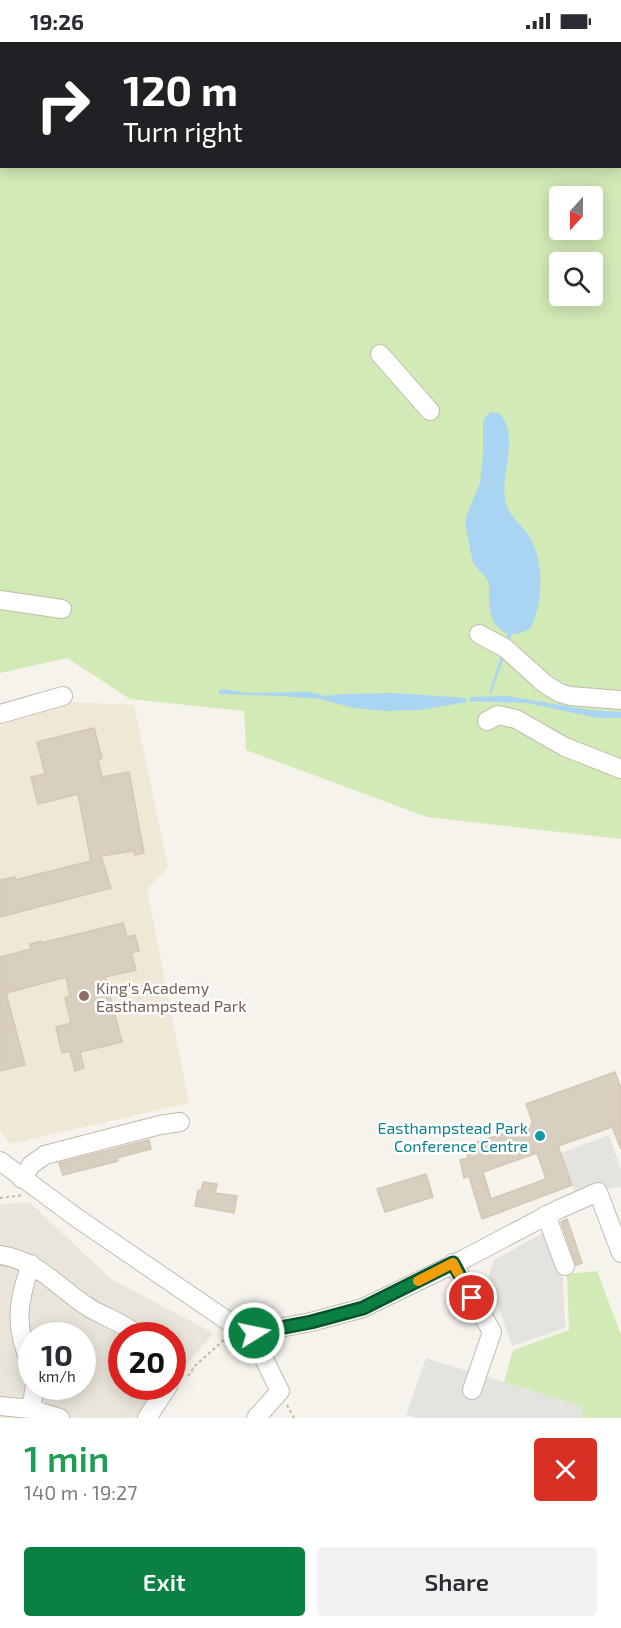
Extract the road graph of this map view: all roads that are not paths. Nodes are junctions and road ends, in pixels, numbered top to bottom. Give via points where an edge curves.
1 (380, 354) dead end
2 (430, 411) dead end
3 (0, 600) edge
4 (62, 609) dead end
5 (479, 634) dead end
6 (63, 696) dead end
7 (621, 700) edge
8 (0, 714) edge
9 (487, 721) dead end
10 (621, 769) edge
11 (180, 1122) dead end
12 (0, 1161) edge
13 (28, 1183) junction
14 (546, 1215) junction
15 (621, 1252) edge
16 (0, 1255) edge
17 (453, 1263) junction
18 (31, 1264) junction
19 (565, 1266) dead end
20 (19, 1322) edge
21 (118, 1322) edge
22 (246, 1330) junction
23 (471, 1390) dead end
24 (33, 1400) edge
25 (159, 1400) edge
26 (0, 1406) edge
27 (31, 1409) junction
28 (60, 1418) edge
29 (147, 1418) edge
30 (256, 1418) edge

1 - 2 street
3 - 4 street
5 - 7 street via 505,648 560,693
6 - 8 street
9 - 10 street via 498,715 516,719 565,747
11 - 13 street via 45,1155 31,1165
12 - 13 street
13 - 22 street
14 - 15 street via 598,1192
14 - 17 street
14 - 19 street
16 - 18 street
17 - 22 street via 363,1308 311,1322
17 - 23 street via 492,1332
18 - 20 street via 24,1283
18 - 21 street via 88,1307
22 - 30 street via 280,1391
24 - 27 street
25 - 29 street
26 - 27 street
27 - 28 street

